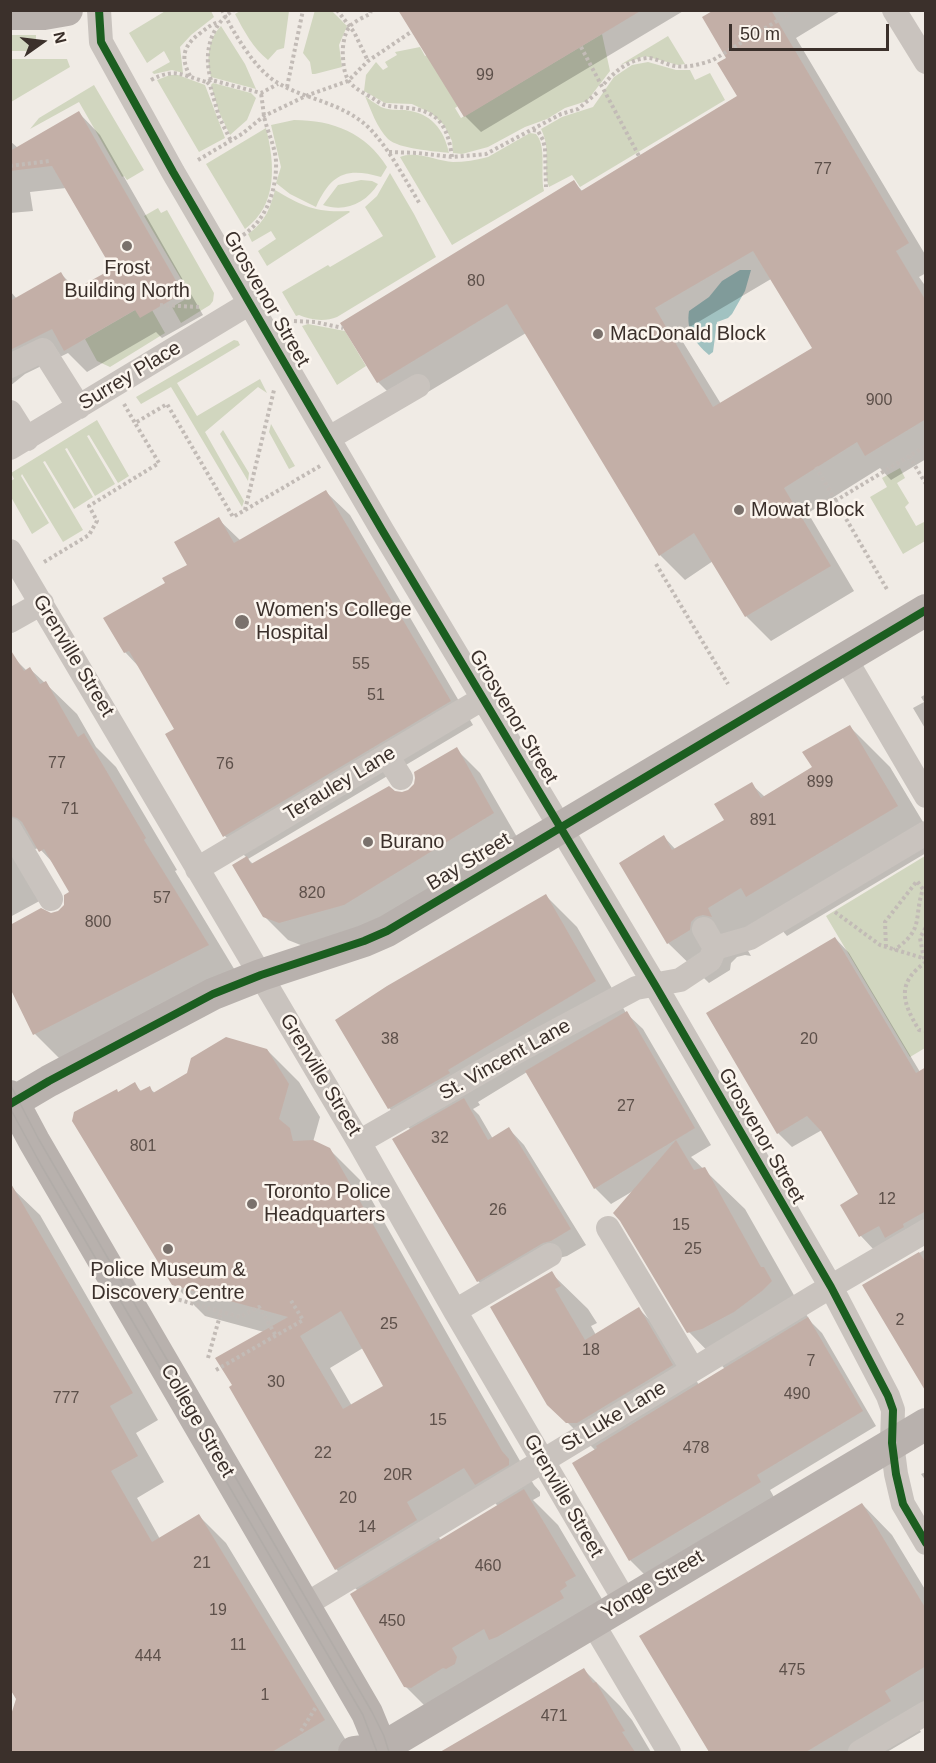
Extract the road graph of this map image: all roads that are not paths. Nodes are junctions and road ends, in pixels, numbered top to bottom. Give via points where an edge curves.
1 (67, 10) edge
2 (99, 10) edge
3 (894, 10) edge
4 (10, 14) edge
5 (926, 62) edge
6 (250, 303) junction
7 (10, 366) edge
8 (418, 386) dead end
9 (78, 407) junction
10 (10, 412) edge
11 (329, 438) junction
12 (19, 443) edge
13 (10, 551) edge
14 (42, 603) junction
15 (917, 615) edge
16 (10, 621) edge
17 (845, 658) junction
18 (482, 699) junction
19 (387, 756) junction
20 (401, 778) dead end
21 (926, 796) edge
22 (560, 827) junction
23 (10, 830) edge
24 (926, 833) edge
25 (197, 869) junction
26 (51, 899) dead end
27 (261, 975) junction
28 (655, 985) junction
29 (12, 1101) edge
30 (360, 1142) junction
31 (608, 1228) dead end
32 (926, 1231) edge
33 (550, 1255) dead end
34 (831, 1287) junction
35 (455, 1311) junction
36 (693, 1370) junction
37 (926, 1424) edge
38 (892, 1443) junction
39 (543, 1460) junction
40 (926, 1544) edge
41 (625, 1601) junction
42 (305, 1605) junction
43 (592, 1622) junction
44 (926, 1713) edge
45 (373, 1751) edge
46 (669, 1752) edge
47 (860, 1752) edge

1 - 4 main road
2 - 6 street, Grosvenor Street via 101,42
3 - 5 street
6 - 9 street, Surrey Place
6 - 11 street, Grosvenor Street
7 - 9 street via 43,350
8 - 11 street
9 - 12 street, Surrey Place
10 - 12 street
11 - 18 street, Grosvenor Street
13 - 14 street, Grenville Street
14 - 16 street
14 - 25 street, Grenville Street
15 - 17 main road, Bay Street
17 - 21 street
17 - 22 main road, Bay Street
18 - 19 street, Terauley Lane
18 - 22 street, Grosvenor Street
19 - 20 street
19 - 25 street, Terauley Lane
22 - 27 main road, Bay Street via 387,931
22 - 28 street, Grosvenor Street
23 - 26 street
24 - 28 street, St. Vincent Lane via 750,938 710,938 710,960 680,980
25 - 27 street, Grenville Street
27 - 29 main road, Bay Street via 213,994
27 - 30 street, Grenville Street
28 - 30 street, St. Vincent Lane via 636,988
28 - 34 street, Grosvenor Street
29 - 42 main road, College Street
30 - 35 street, Grenville Street
31 - 36 street
32 - 34 street, St Luke Lane
33 - 35 street
34 - 36 street, St Luke Lane
34 - 38 street, Grosvenor Street via 888,1396 893,1410
35 - 39 street, Grenville Street
36 - 39 street, St Luke Lane
37 - 38 main road, Yonge Street
38 - 40 street, Grosvenor Street via 903,1504
38 - 41 main road, Yonge Street
39 - 41 street, Grenville Street
39 - 42 street, St Luke Lane
41 - 43 main road, Yonge Street
42 - 45 main road, College Street via 367,1713
43 - 45 main road, Yonge Street
43 - 46 street
44 - 47 street

